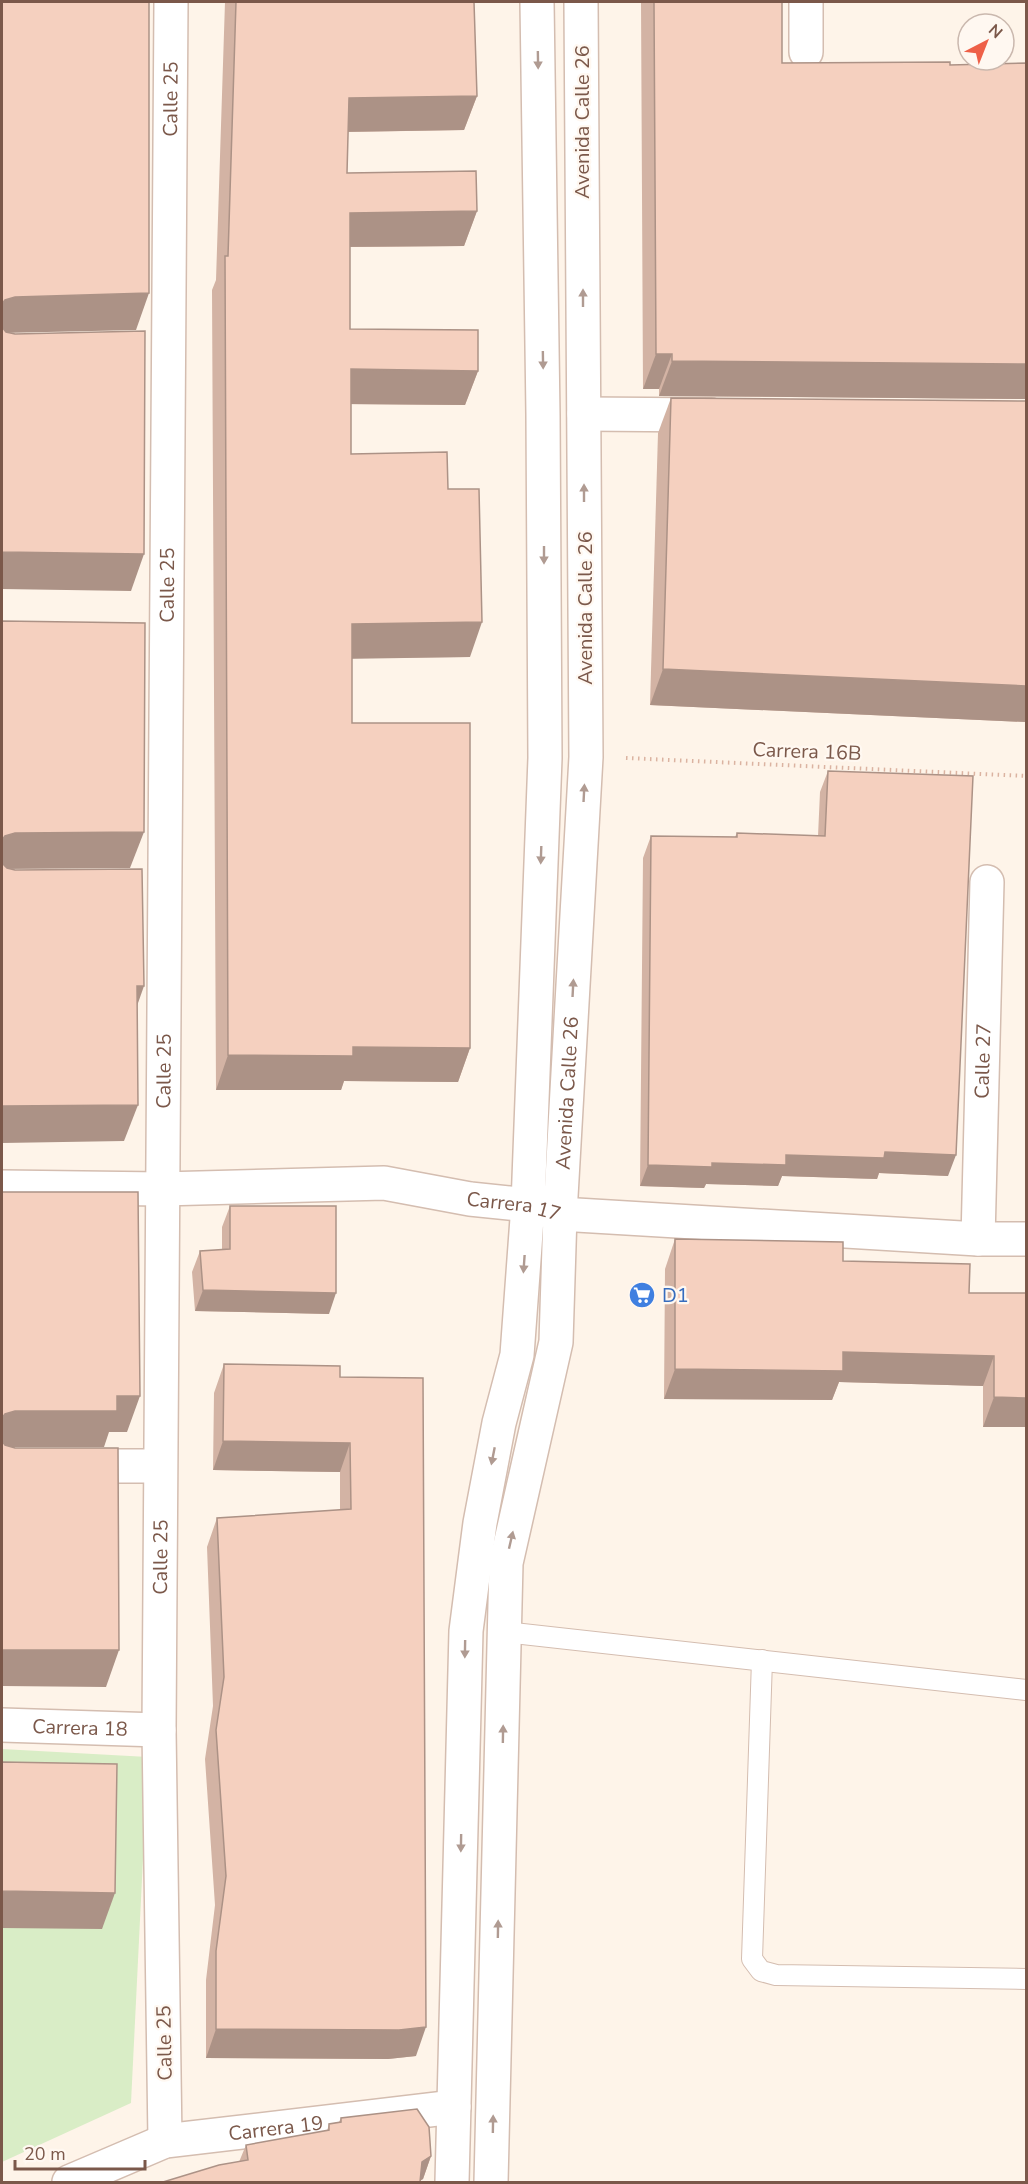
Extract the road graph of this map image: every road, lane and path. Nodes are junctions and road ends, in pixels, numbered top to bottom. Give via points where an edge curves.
1 (171, 2) edge
2 (537, 2) edge
3 (581, 2) edge
4 (806, 2) edge
5 (806, 52) dead end
6 (584, 414) junction
7 (739, 416) edge
8 (132, 630) edge
9 (167, 630) junction
10 (586, 757) junction
11 (1026, 776) edge
12 (987, 882) dead end
13 (164, 886) junction
14 (129, 887) edge
15 (2, 1187) edge
16 (162, 1189) junction
17 (528, 1206) junction
18 (560, 1214) junction
19 (978, 1239) junction
20 (1026, 1239) edge
21 (2, 1466) edge
22 (160, 1466) junction
23 (505, 1632) junction
24 (762, 1660) junction
25 (1026, 1690) edge
26 (2, 1725) edge
27 (159, 1730) junction
28 (1026, 1979) edge
29 (454, 2108) junction
30 (165, 2141) junction
31 (69, 2182) edge
32 (452, 2182) edge
33 (491, 2182) edge

1 - 9 street, Calle 25 via 156,348
2 -> 17 street, Avenida Calle 26 via 544,758
6 -> 3 street, Avenida Calle 26
4 - 5 street
6 - 7 street
10 -> 6 street, Avenida Calle 26
8 - 9 street
9 - 13 street, Calle 25
10 - 11 path, Carrera 16B
18 -> 10 street, Avenida Calle 26
12 - 19 street, Calle 27
13 - 14 street
13 - 16 street, Calle 25
15 - 16 street, Carrera 17
16 - 17 street, Carrera 17 via 384,1183
16 - 22 street, Calle 25
17 - 18 street, Carrera 17
17 -> 29 street, Avenida Calle 26 via 517,1355 480,1523 466,1631
18 - 19 street, Carrera 17
23 -> 18 street, Avenida Calle 26 via 506,1563 556,1342
19 - 20 street, Carrera 17
21 - 22 street
22 - 27 street, Calle 25
23 - 24 lane
33 -> 23 street, Avenida Calle 26
24 - 25 lane
24 - 28 lane via 752,1959 761,1971 776,1975
26 - 27 street, Carrera 18
27 - 30 street, Calle 25
29 - 30 street, Carrera 19
29 - 32 street, Avenida Calle 26
30 - 31 street, Carrera 19

